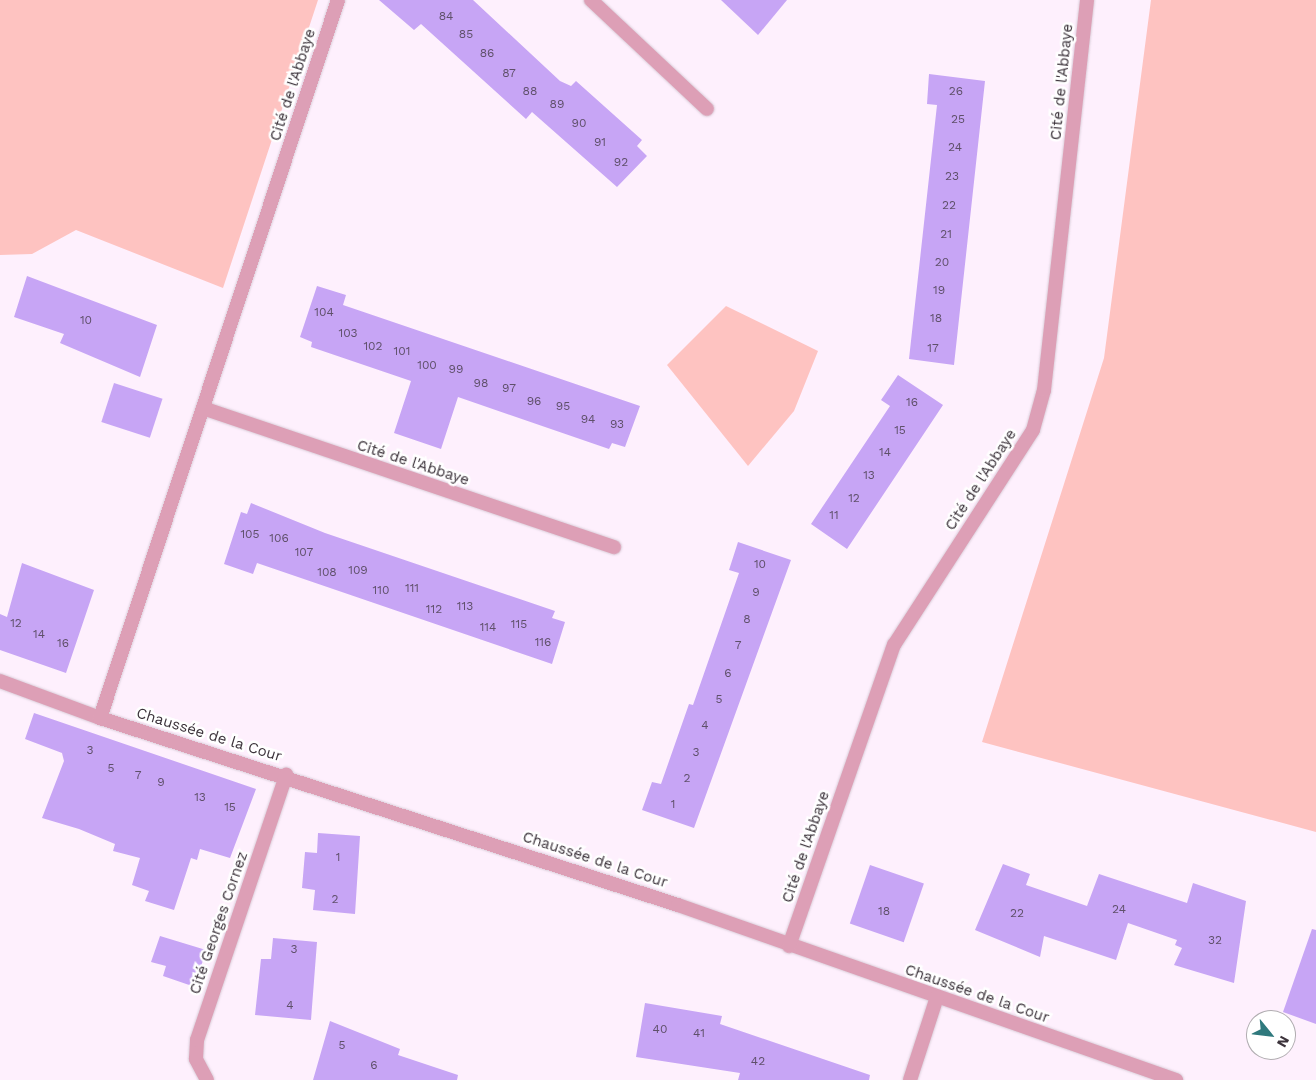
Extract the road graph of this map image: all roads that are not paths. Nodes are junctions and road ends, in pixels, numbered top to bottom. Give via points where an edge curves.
1 (338, 0) edge
2 (591, 0) edge
3 (1087, 0) edge
4 (707, 109) dead end
5 (203, 408) junction
6 (614, 547) dead end
7 (0, 681) edge
8 (100, 718) junction
9 (286, 775) junction
10 (789, 946) junction
11 (938, 997) junction
12 (207, 1080) edge
13 (910, 1080) edge
14 (1176, 1080) edge

1 - 5 street, Cité de l'Abbaye
2 - 4 street
3 - 10 street, Cité de l'Abbaye via 1044,390 1033,430 894,645
5 - 6 street, Cité de l'Abbaye
5 - 8 street, Cité de l'Abbaye
7 - 8 street, Chaussée de la Cour
8 - 9 street, Chaussée de la Cour
9 - 10 street, Chaussée de la Cour
9 - 12 street, Cité Georges Cornez via 197,1040 196,1059
10 - 11 street, Chaussée de la Cour
11 - 13 street
11 - 14 street, Chaussée de la Cour

